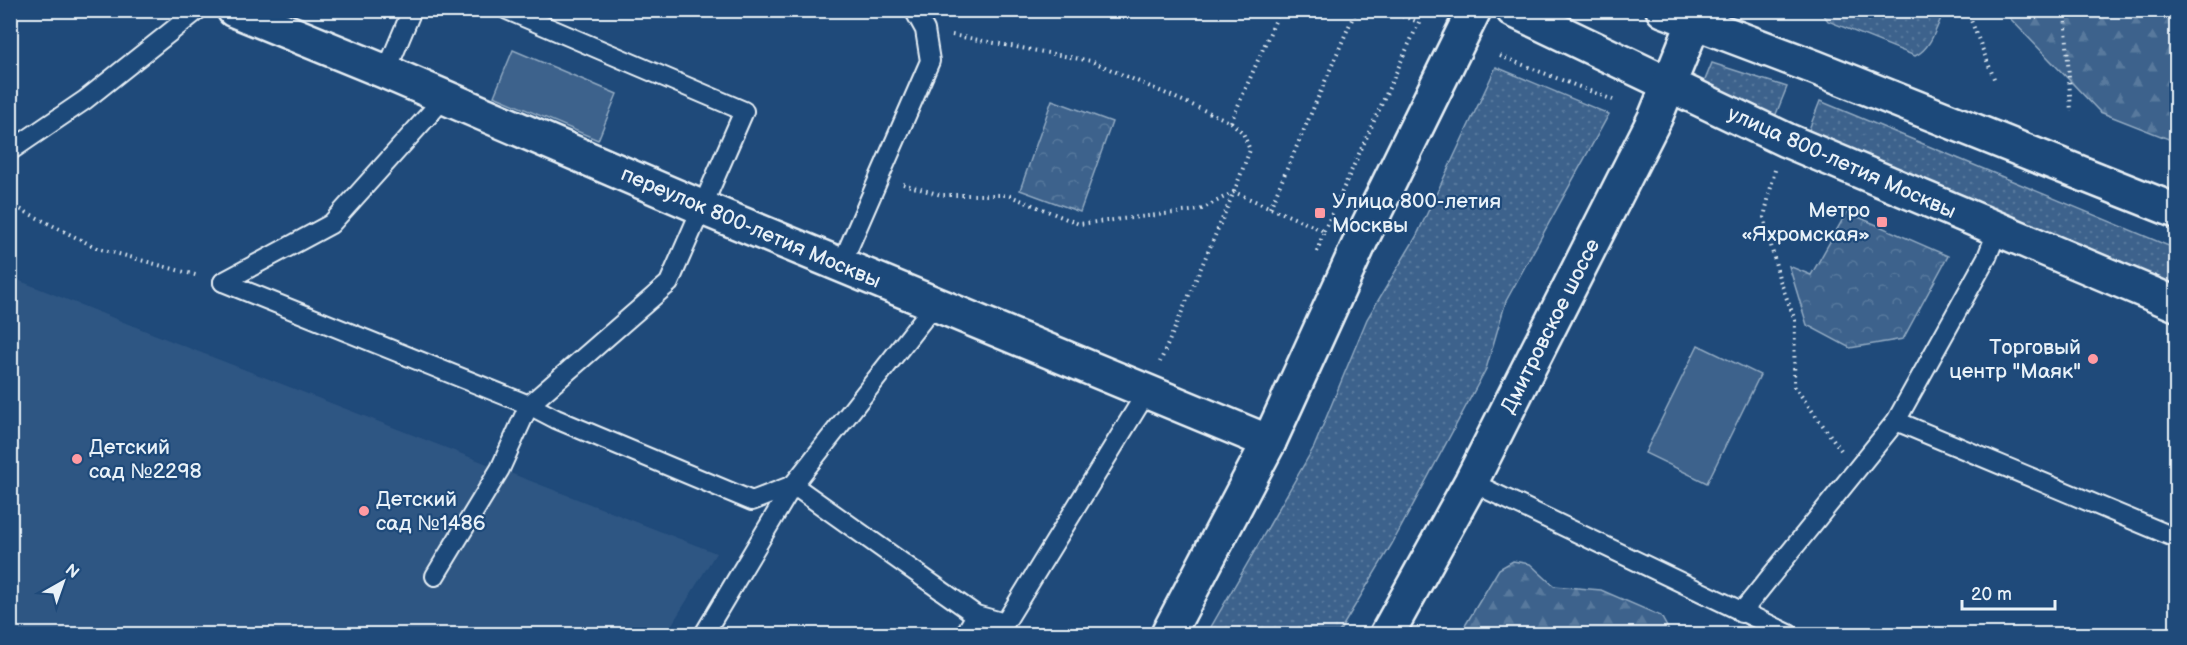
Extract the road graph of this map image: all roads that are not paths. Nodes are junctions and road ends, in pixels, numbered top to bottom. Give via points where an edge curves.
1 (198, 10) edge
2 (234, 10) edge
3 (412, 10) edge
4 (507, 10) edge
5 (914, 10) edge
6 (1474, 10) edge
7 (1513, 10) edge
8 (1663, 10) edge
9 (1697, 16) edge
10 (386, 72) junction
11 (1669, 85) junction
12 (445, 97) junction
13 (10, 151) edge
14 (703, 208) junction
15 (2176, 211) edge
16 (1998, 230) junction
17 (841, 265) junction
18 (935, 304) junction
19 (2176, 304) edge
20 (1148, 390) junction
21 (529, 405) junction
22 (1896, 421) junction
23 (1269, 442) junction
24 (1471, 482) junction
25 (793, 485) junction
26 (2176, 538) edge
27 (435, 576) dead end
28 (1741, 613) junction
29 (976, 615) junction
30 (704, 634) edge
31 (965, 634) edge
32 (1168, 634) edge
33 (1387, 634) edge
34 (1789, 634) edge

1 - 13 lane via 85,100
2 - 10 main road, переулок 800-летия Москвы
3 - 10 lane
4 - 14 lane via 744,111
5 - 17 lane via 925,30 930,61
6 - 23 main road via 1361,240
7 - 11 main road, улица 800-летия Москвы
8 - 9 main road
9 - 11 main road, Дмитровское шоссе
9 - 15 main road
10 - 12 main road, переулок 800-летия Москвы
11 - 16 main road, улица 800-летия Москвы via 1786,140
11 - 24 main road, Дмитровское шоссе
12 - 14 main road, переулок 800-летия Москвы
12 - 21 lane via 331,224 223,282
14 - 17 main road, переулок 800-летия Москвы
14 - 21 lane via 669,283
16 - 19 main road, улица 800-летия Москвы
16 - 22 lane via 1987,257
17 - 18 main road, переулок 800-летия Москвы
18 - 20 main road, переулок 800-летия Москвы
18 - 25 lane
20 - 23 main road, переулок 800-летия Москвы
20 - 29 lane via 1005,623
21 - 25 lane via 752,501
21 - 27 lane via 500,469
22 - 26 lane
22 - 28 lane
23 - 32 main road
24 - 28 lane
24 - 33 main road, Дмитровское шоссе
25 - 29 lane
25 - 30 lane
28 - 34 lane
29 - 31 lane

